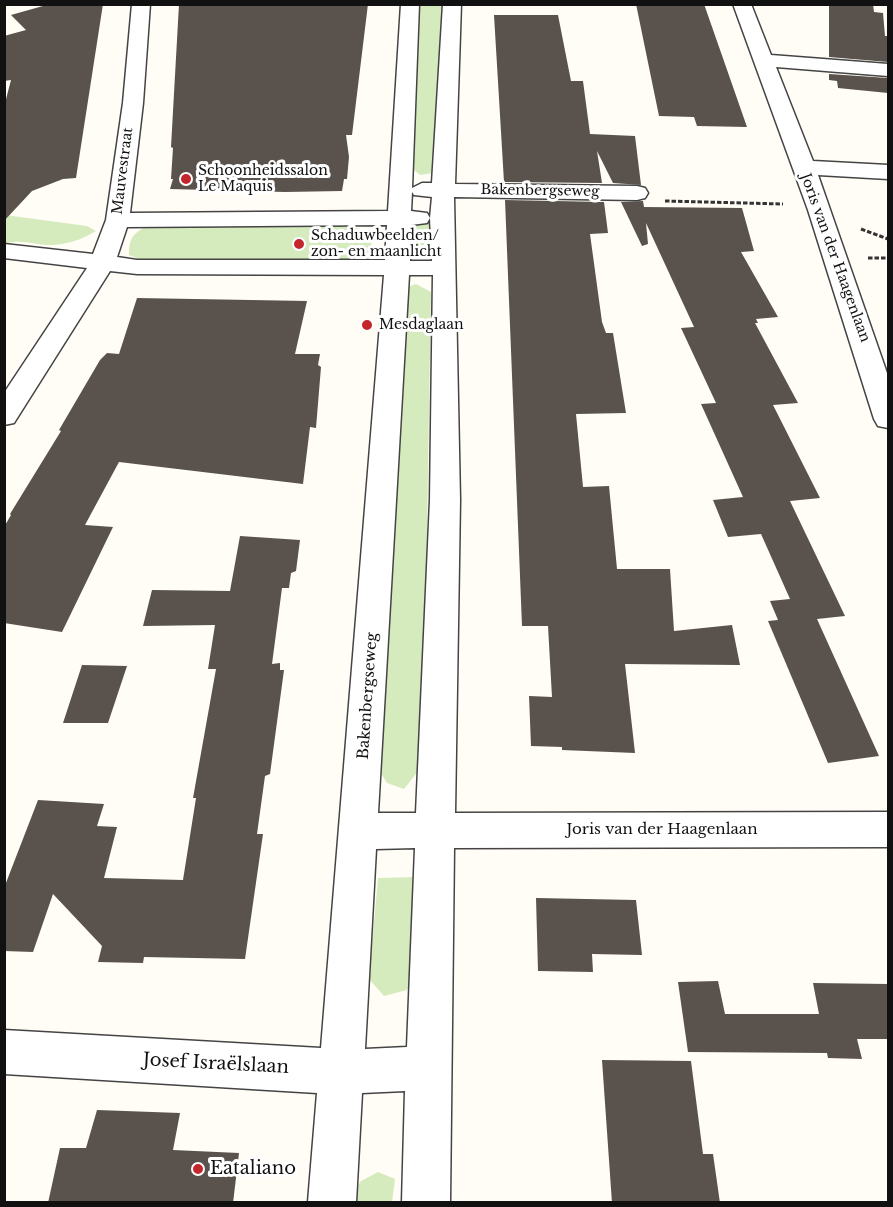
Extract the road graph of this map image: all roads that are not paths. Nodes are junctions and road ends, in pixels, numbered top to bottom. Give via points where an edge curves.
1 (141, 4) edge
2 (410, 4) edge
3 (452, 4) edge
4 (742, 4) edge
5 (764, 60) junction
6 (888, 70) edge
7 (802, 167) junction
8 (888, 172) edge
9 (637, 192) road end
10 (399, 204) junction
11 (442, 204) junction
12 (118, 220) junction
13 (4, 251) edge
14 (102, 264) junction
15 (444, 267) junction
16 (397, 268) junction
17 (878, 349) edge
18 (4, 416) edge
19 (888, 418) edge
20 (888, 829) edge
21 (435, 830) junction
22 (358, 831) junction
23 (4, 1052) edge
24 (428, 1068) junction
25 (342, 1072) junction
26 (332, 1203) edge
27 (426, 1203) edge

1 - 12 street, Mauvestraat
2 - 10 street, Bakenbergseweg
3 - 11 street
4 - 5 street, Joris van der Haagenlaan
5 - 6 street
5 - 7 street, Joris van der Haagenlaan
7 - 8 street, Joris van der Haagenlaan
7 - 17 street, Joris van der Haagenlaan
9 - 11 street, Bakenbergseweg
10 - 11 street
10 - 12 street
10 - 16 street, Bakenbergseweg
11 - 15 street
12 - 14 street, Mauvestraat
13 - 14 street
14 - 16 street
14 - 18 street, Mauvestraat
15 - 16 street
15 - 21 street via 445,500
16 - 22 street, Bakenbergseweg
17 - 19 street, Joris van der Haagenlaan
20 - 21 street, Joris van der Haagenlaan
21 - 22 street, Joris van der Haagenlaan
21 - 24 street
22 - 25 street, Bakenbergseweg
23 - 25 street, Josef Israëlslaan
24 - 25 street, Josef Israëlslaan
24 - 27 street
25 - 26 street, Bakenbergseweg

